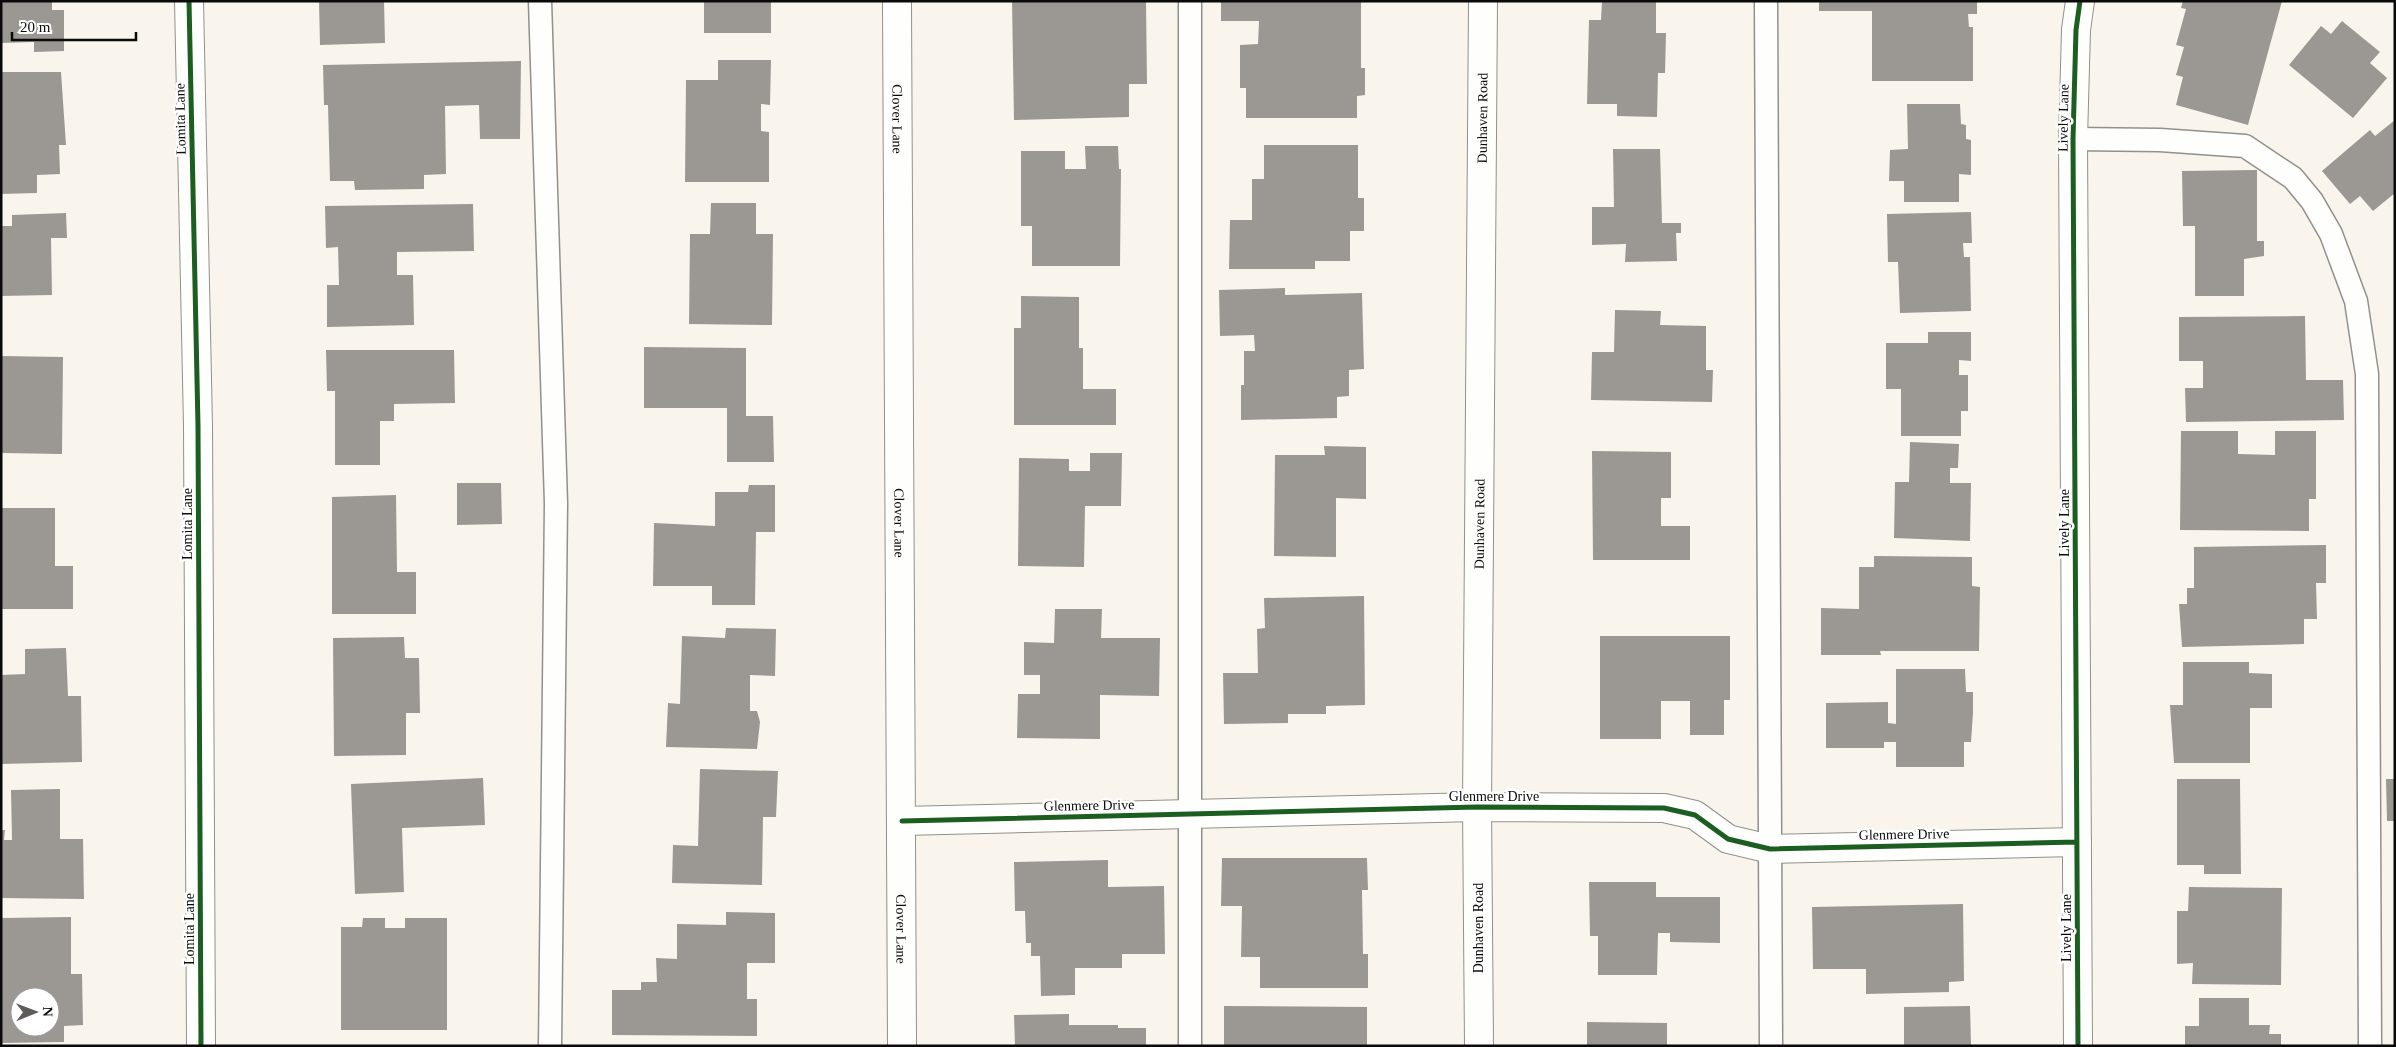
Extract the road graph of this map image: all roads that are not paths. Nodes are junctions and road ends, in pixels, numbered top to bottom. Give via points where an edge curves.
1 (189, 1) edge
2 (540, 1) edge
3 (897, 1) edge
4 (1190, 1) edge
5 (1483, 1) edge
6 (1766, 1) edge
7 (2080, 1) edge
8 (2073, 139) junction
9 (1477, 807) junction
10 (1190, 814) junction
11 (902, 820) junction
12 (2077, 842) junction
13 (1770, 849) junction
14 (201, 1046) edge
15 (550, 1046) edge
16 (902, 1046) edge
17 (1190, 1046) edge
18 (1479, 1046) edge
19 (1771, 1046) edge
20 (2078, 1046) edge
21 (2370, 1046) edge

1 - 14 street, Lomita Lane via 198,436
2 - 15 lane via 556,503
3 - 11 street, Clover Lane
4 - 10 lane
5 - 9 street, Dunhaven Road
6 - 13 lane
7 - 8 street, Lively Lane via 2076,30
8 - 12 street, Lively Lane
8 - 21 lane via 2160,140 2245,146 2293,178 2312,201 2331,234 2356,301 2367,374
9 - 10 street, Glenmere Drive
9 - 13 street, Glenmere Drive via 1664,808 1695,815 1728,839
9 - 18 street, Dunhaven Road
10 - 11 street, Glenmere Drive
10 - 17 lane
11 - 16 street, Clover Lane
12 - 13 street, Glenmere Drive
12 - 20 street, Lively Lane
13 - 19 lane

